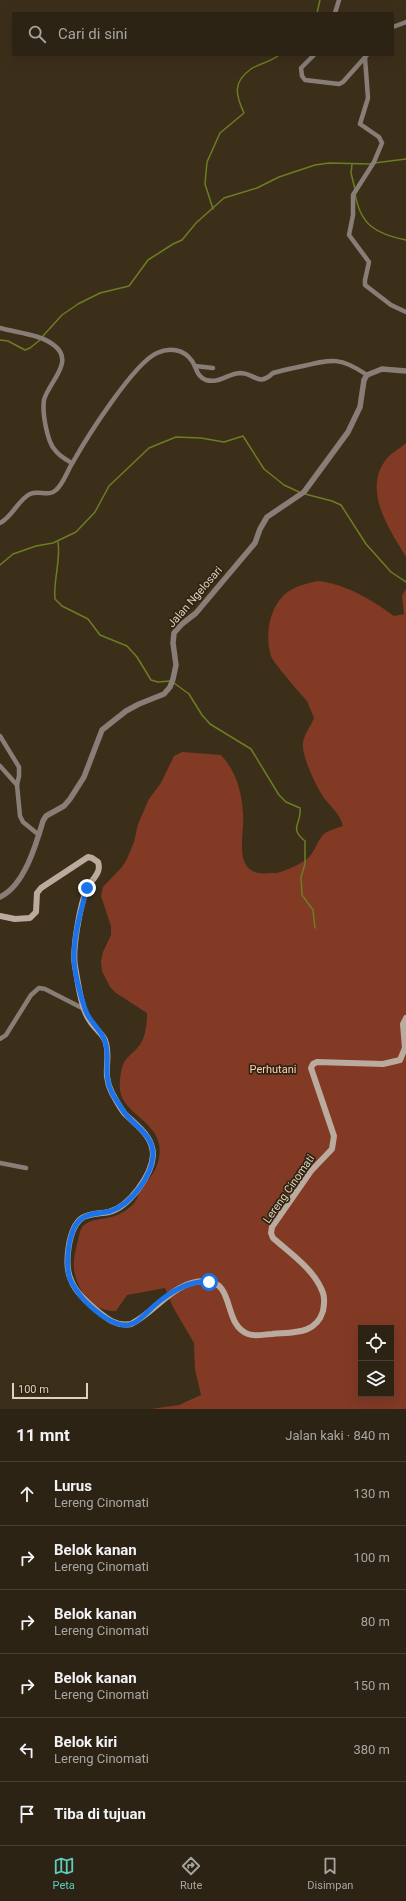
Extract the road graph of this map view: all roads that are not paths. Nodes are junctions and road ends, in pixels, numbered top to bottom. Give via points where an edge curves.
1 (339, 0) edge
2 (335, 12) edge
3 (406, 22) edge
4 (394, 27) edge
5 (313, 56) edge
6 (366, 56) edge
7 (406, 312) edge
8 (0, 328) edge
9 (195, 366) junction
10 (213, 368) dead end
11 (406, 370) edge
12 (367, 375) junction
13 (72, 463) junction
14 (0, 523) edge
15 (0, 736) edge
16 (0, 766) edge
17 (17, 785) junction
18 (39, 835) junction
19 (0, 897) edge
20 (0, 916) edge
21 (84, 1009) junction
22 (406, 1018) edge
23 (0, 1039) edge
24 (0, 1163) edge
25 (26, 1168) dead end

1 - 2 street
3 - 4 street
5 - 6 street via 301,68 305,80 339,84
6 - 7 street via 368,98 360,124 382,140 382,146 355,190 349,235 369,262 365,285 391,305
8 - 13 street via 47,341 56,346 61,354 62,364 44,399 44,412 53,449
9 - 10 street
9 - 12 street via 205,380 214,381 240,373 256,380 263,380 273,373 326,360 340,362
9 - 13 street via 187,355 172,349 149,357 120,393
11 - 12 street via 382,369
12 - 18 street, Jalan Ngelosari via 355,420 302,494 267,517 251,548 196,613 177,628 173,638 176,665 170,688 164,694 126,711 102,730 84,777 64,806 46,816
13 - 14 street via 56,491 32,493
15 - 17 street via 19,767
16 - 17 street
17 - 18 street via 20,816 23,822
18 - 19 street, Jalan Ngelosari via 18,881 8,893
20 - 21 main road, Lereng Cinomati via 14,919 30,918 36,912 37,893 41,888 88,857 96,861 99,870 87,888 74,950
21 - 22 main road, Lereng Cinomati via 89,1021 105,1040 106,1072 112,1093 124,1113 149,1138 153,1154 149,1174 124,1204 109,1212 88,1215 77,1222 68,1256 68,1270 73,1284 84,1300 104,1317 124,1325 136,1321 166,1296 187,1286 209,1282 221,1288 236,1326 249,1335 298,1333 311,1328 317,1323 324,1304 324,1295 317,1278 270,1233 311,1171 332,1149 334,1142 311,1068 317,1062 383,1064 400,1060 405,1048 403,1024
21 - 23 street via 46,989 39,988 31,995 6,1035
24 - 25 street

